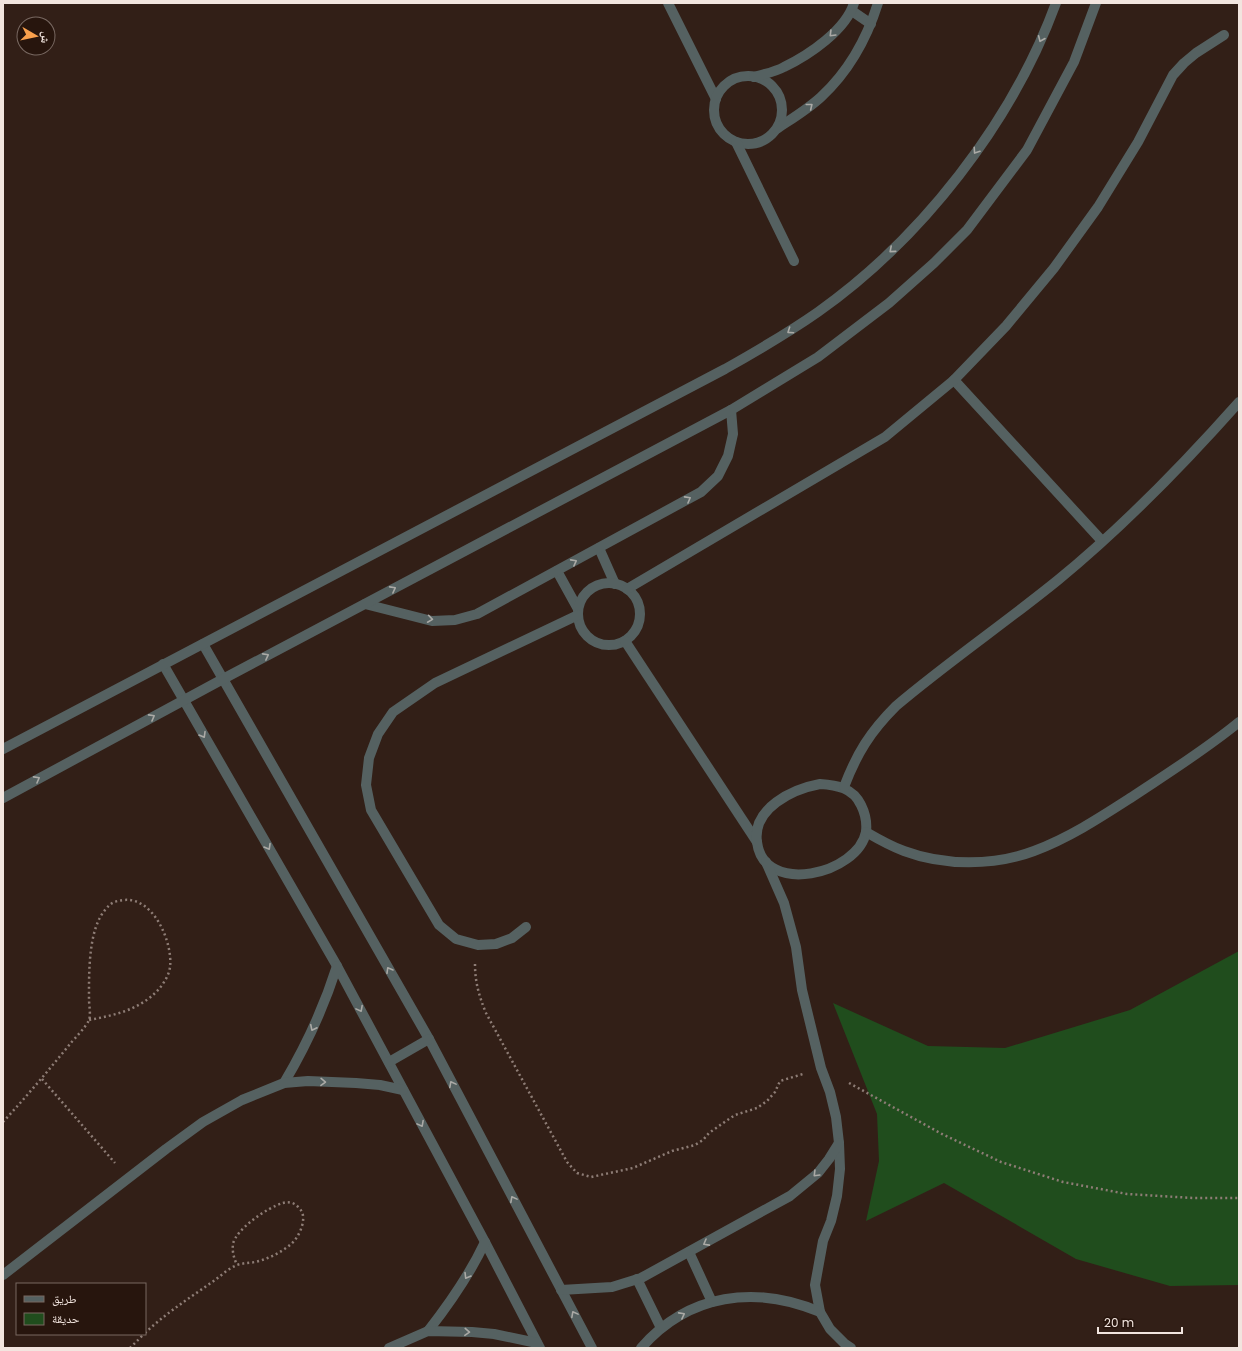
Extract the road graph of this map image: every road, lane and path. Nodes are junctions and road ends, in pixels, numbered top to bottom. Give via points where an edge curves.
1 (668, 3) edge
2 (878, 3) edge
3 (1056, 3) edge
4 (1096, 3) edge
5 (853, 7) edge
6 (871, 24) junction
7 (1224, 35) dead end
8 (754, 77) junction
9 (716, 98) junction
10 (778, 128) junction
11 (736, 142) junction
12 (794, 261) dead end
13 (954, 380) junction
14 (1239, 402) edge
15 (731, 410) junction
16 (1102, 542) junction
17 (599, 548) junction
18 (557, 571) junction
19 (615, 584) junction
20 (627, 589) junction
21 (365, 604) junction
22 (578, 612) junction
23 (625, 641) junction
24 (203, 644) junction
25 (163, 664) junction
26 (223, 679) junction
27 (183, 700) junction
28 (1239, 722) edge
29 (3, 749) edge
30 (844, 787) junction
31 (3, 798) edge
32 (866, 832) junction
33 (757, 842) junction
34 (766, 862) junction
35 (526, 926) dead end
36 (478, 945) junction
37 (337, 966) junction
38 (89, 1020) junction
39 (429, 1039) junction
40 (389, 1062) junction
41 (821, 1068) junction
42 (42, 1079) junction
43 (284, 1083) junction
44 (404, 1090) junction
45 (3, 1122) edge
46 (839, 1143) junction
47 (128, 1178) junction
48 (1239, 1198) edge
49 (485, 1242) junction
50 (689, 1252) junction
51 (236, 1265) junction
52 (3, 1275) edge
53 (637, 1279) junction
54 (561, 1290) junction
55 (712, 1302) junction
56 (820, 1312) junction
57 (661, 1328) junction
58 (428, 1331) junction
59 (146, 1333) edge
60 (144, 1335) edge
61 (538, 1346) edge
62 (130, 1348) edge
63 (389, 1348) edge
64 (592, 1348) edge
65 (641, 1348) edge
66 (852, 1348) edge

1 - 9 street
2 - 6 street
3 -> 24 street via 1031,62 1004,110 973,156 939,200 902,241 819,312 725,369
4 - 15 street via 1074,62 1027,150 967,230 890,303 818,358
5 - 6 street
5 -> 8 street via 832,34 809,54 783,68
10 -> 6 street via 821,97 836,82
7 - 13 street via 1196,52 1173,76 1138,142 1090,219 1006,326
8 - 9 street via 742,77 732,81 722,88
8 - 10 street via 766,81 776,90 782,102
9 - 11 street via 714,109 720,129
10 - 11 street via 770,137 760,142
11 - 12 street
13 - 16 street
13 - 20 street via 885,437
14 - 16 street via 1162,486
17 -> 15 street via 701,492 718,476 728,456 733,434
21 -> 15 street
16 - 30 street via 1059,580 896,706 864,743
18 -> 17 street
17 - 19 street
21 -> 18 street via 432,621 455,620 477,614
18 - 22 street
19 - 20 street
19 - 22 street via 607,583 592,588 581,601
20 - 23 street via 638,605 640,615 633,634
26 -> 21 street
22 - 23 street via 579,624 590,639 608,645
22 - 36 street via 434,683 414,696 394,712 378,734 369,758 366,784 371,810 379,824 439,925 456,939
23 - 33 street
24 - 25 street
24 - 26 street
25 - 27 street
25 - 29 street
26 - 27 street
39 -> 26 street
31 -> 27 street
27 -> 37 street
28 - 32 street via 1169,773 1101,817 1075,833 1034,852 991,861 947,861 905,851
30 - 32 street via 859,801 864,811
30 - 33 street via 820,784 796,790 766,811 757,831
32 - 34 street via 855,852 845,860 821,871 796,875 775,869
33 - 34 street
34 - 41 street via 784,903 796,947 802,990
35 - 36 street via 512,938 496,944
36 - 41 path via 475,980 479,997 567,1162 577,1173 591,1177 633,1168 672,1151 695,1145 726,1120 757,1108 767,1101 780,1081
37 -> 40 street
37 -> 43 street via 320,1014
38 - 38 path via 94,929 99,918 114,901 128,900 141,904 152,912 169,946 170,969 164,983 142,1004
38 - 42 path
39 - 40 street
54 -> 39 street
40 - 44 street
41 - 46 street via 836,1117
41 - 48 path via 942,1134 1001,1162 1063,1182 1127,1194
42 - 45 path
42 - 47 path
43 -> 44 street via 356,1082
43 - 47 street via 242,1100 203,1122
44 -> 49 street
46 -> 50 street via 818,1172 790,1196
46 - 56 street via 837,1196 823,1241 815,1286
47 - 52 street
49 -> 58 street via 454,1297
49 - 61 street
50 - 53 street
50 - 55 street
51 - 51 path via 233,1244 246,1226 270,1208 284,1203 293,1203 301,1209 304,1218 302,1227 291,1244 273,1256
51 - 59 path via 158,1320
53 - 54 street via 612,1287
53 - 57 street
64 -> 54 street
55 - 56 street via 749,1296 767,1297 797,1303
57 -> 55 street via 694,1308
56 - 66 street via 830,1329
57 - 65 street
58 -> 61 street via 494,1334
58 - 63 street
60 - 62 path

